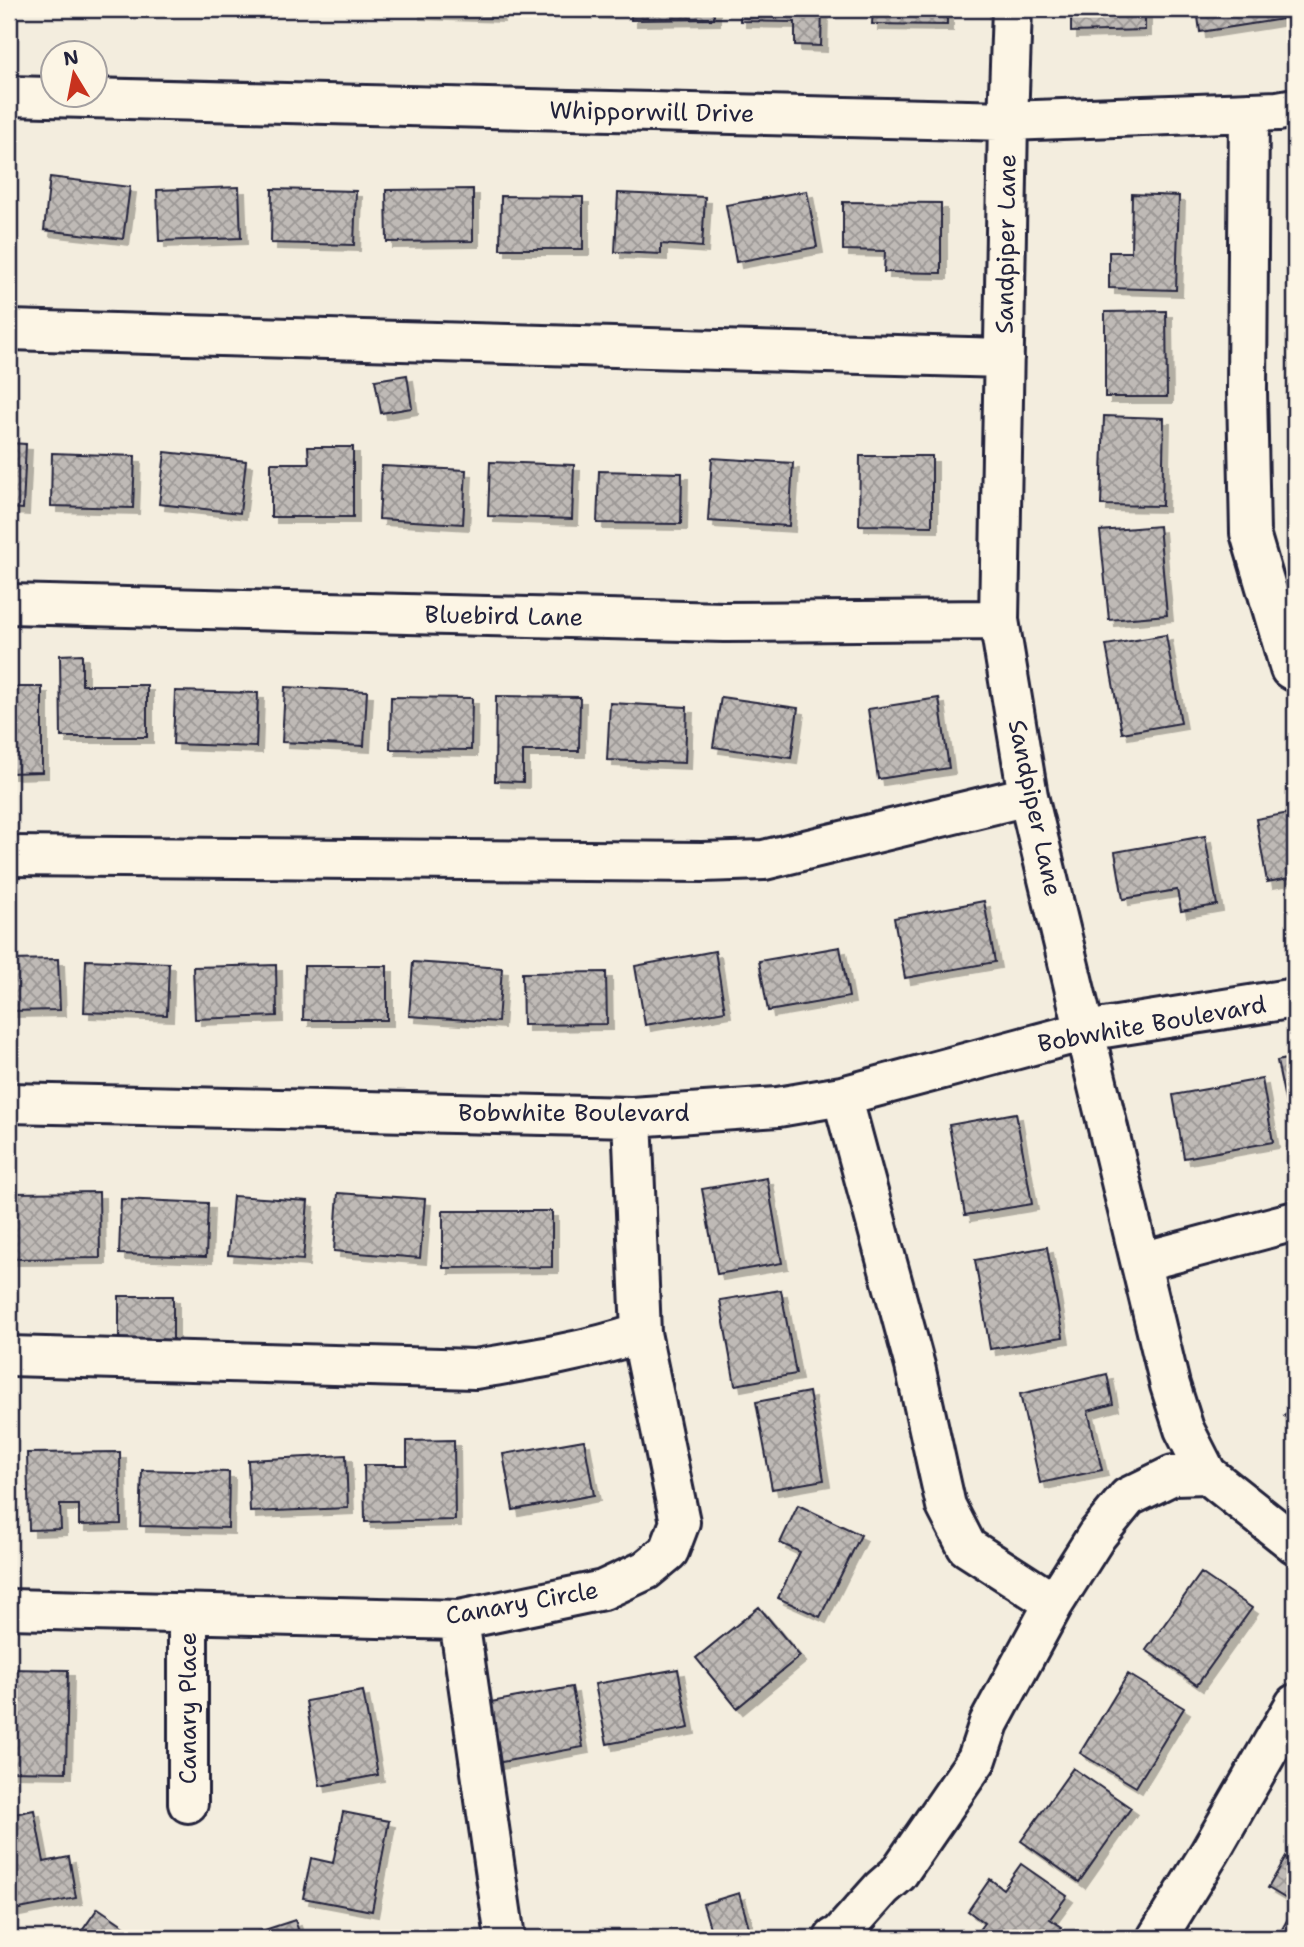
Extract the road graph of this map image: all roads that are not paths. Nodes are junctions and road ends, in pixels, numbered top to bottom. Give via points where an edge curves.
1 (1013, 9) edge
2 (9, 96) edge
3 (1295, 108) edge
4 (1249, 112) junction
5 (1008, 121) junction
6 (9, 330) edge
7 (1004, 358) junction
8 (9, 604) edge
9 (999, 620) junction
10 (1295, 672) edge
11 (1028, 796) junction
12 (9, 856) edge
13 (1295, 998) edge
14 (1085, 1031) junction
15 (842, 1096) junction
16 (9, 1103) edge
17 (632, 1117) junction
18 (1295, 1221) edge
19 (1141, 1262) junction
20 (641, 1333) junction
21 (9, 1356) edge
22 (1207, 1474) junction
23 (1295, 1544) edge
24 (1054, 1603) junction
25 (9, 1609) edge
26 (188, 1613) junction
27 (459, 1620) junction
28 (1295, 1704) edge
29 (188, 1803) dead end
30 (505, 1938) edge
31 (834, 1938) edge
32 (1157, 1938) edge

1 - 5 street, Sandpiper Lane
2 - 5 street, Whipporwill Drive
3 - 4 street, Whipporwill Drive
4 - 5 street, Whipporwill Drive
4 - 10 street via 1250,533 1290,669
5 - 7 street, Sandpiper Lane
6 - 7 street
7 - 9 street, Sandpiper Lane
8 - 9 street, Bluebird Lane via 724,622
9 - 11 street, Sandpiper Lane
11 - 12 street via 764,860
11 - 14 street, Sandpiper Lane
13 - 14 street, Bobwhite Boulevard
14 - 15 street, Bobwhite Boulevard
14 - 19 street, Sandpiper Lane
15 - 17 street, Bobwhite Boulevard via 778,1107
15 - 24 street via 915,1366 946,1506 967,1546
16 - 17 street, Bobwhite Boulevard
17 - 20 street, Canary Circle
18 - 19 street
19 - 22 street, Sandpiper Lane via 1170,1385 1184,1429
20 - 21 street via 542,1359 475,1369
20 - 27 street, Canary Circle via 680,1522 669,1551 646,1570 603,1590
22 - 23 street, Sandpiper Lane
22 - 24 street via 1173,1475 1128,1497 1097,1535
24 - 31 street via 989,1723 977,1759 898,1874
25 - 26 street, Canary Circle
26 - 27 street, Canary Circle
26 - 29 street, Canary Place
27 - 30 street
28 - 32 street

